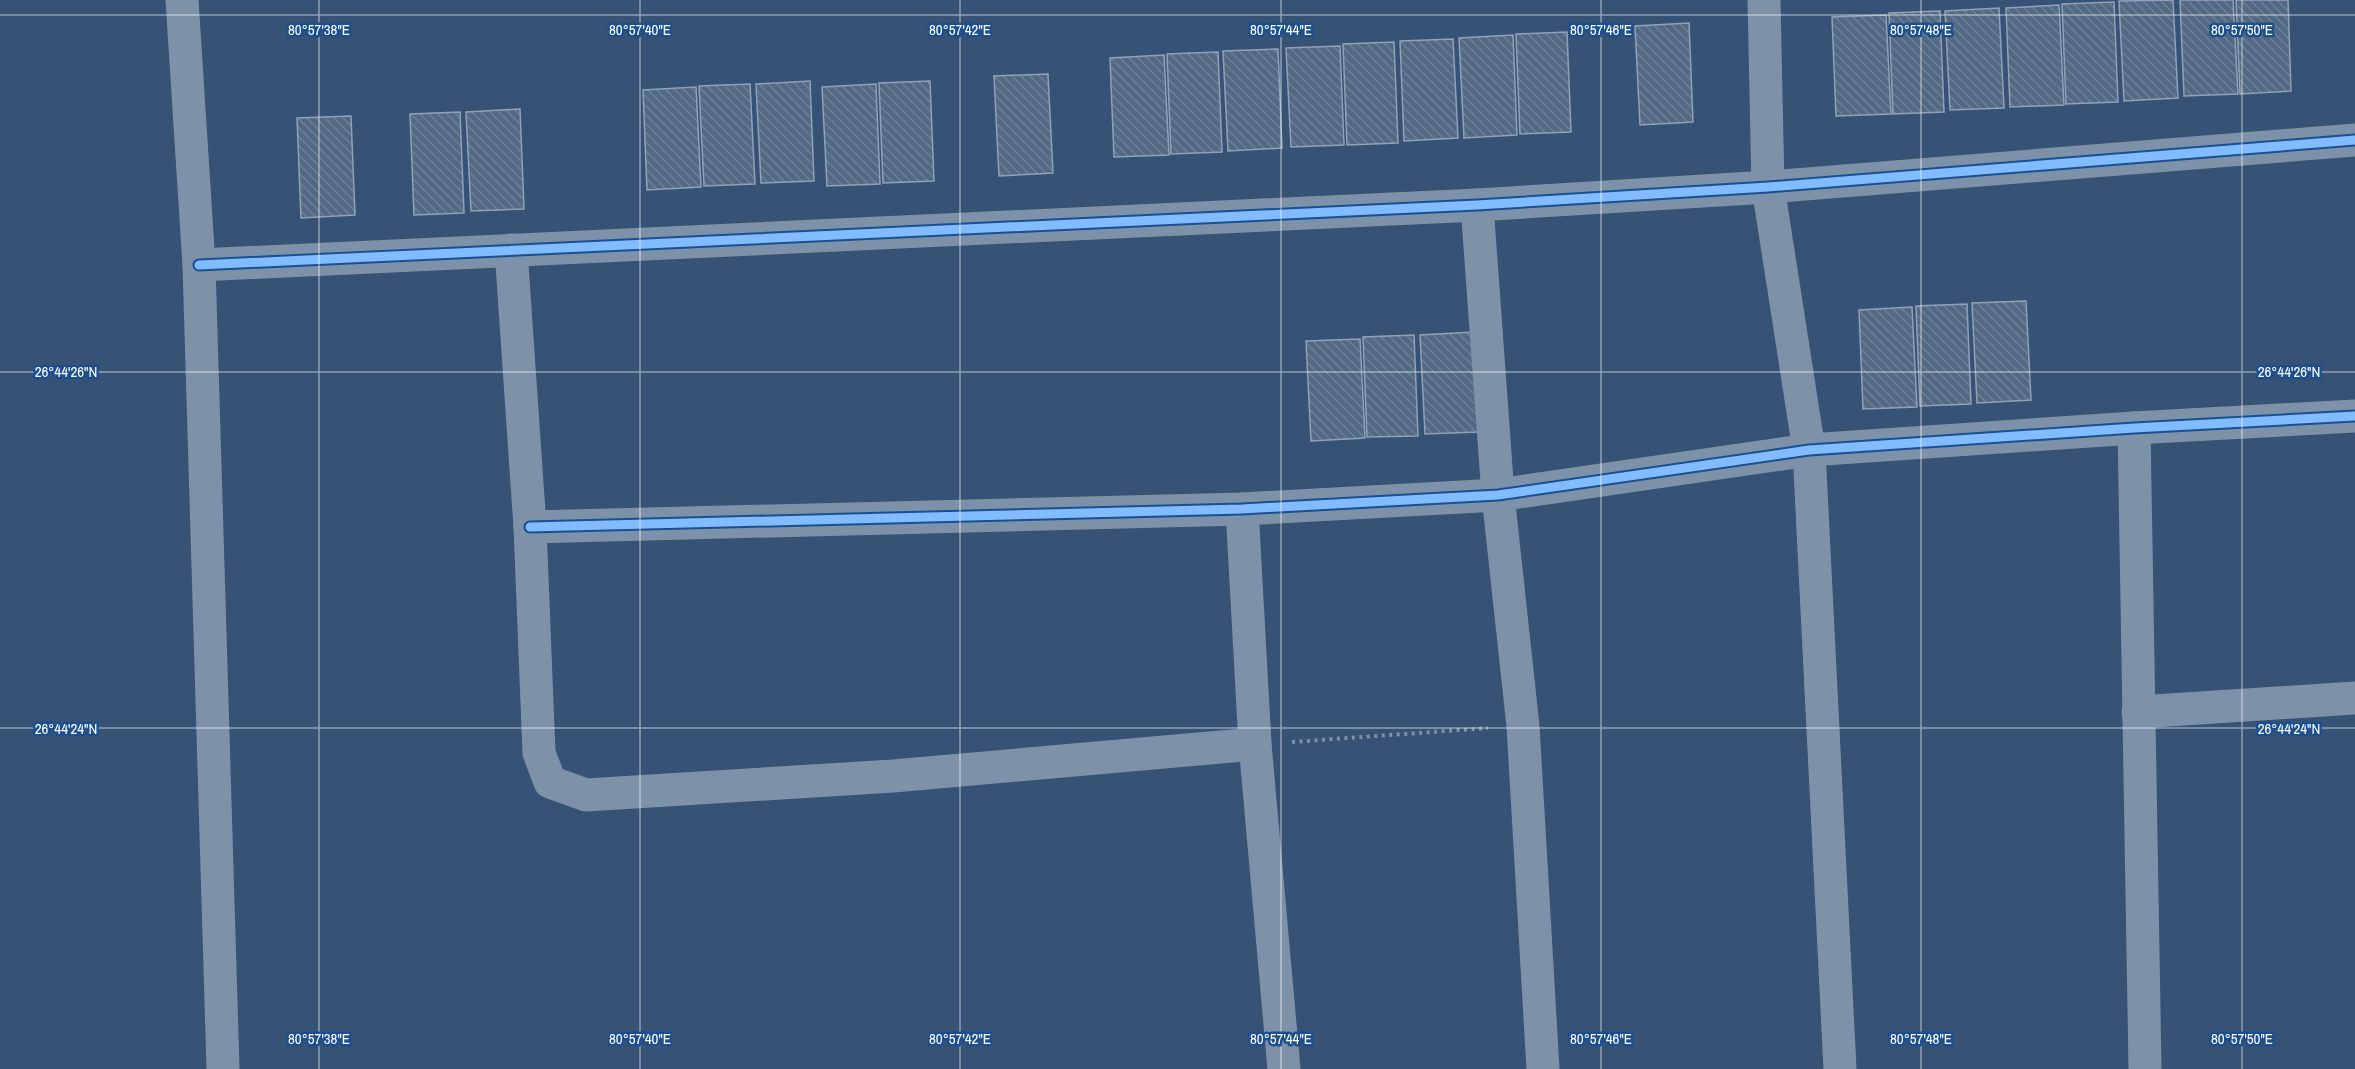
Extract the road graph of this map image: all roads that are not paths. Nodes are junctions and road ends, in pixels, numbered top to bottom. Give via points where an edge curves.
1 (182, 0) edge
2 (1764, 0) edge
3 (2355, 140) edge
4 (1768, 187) junction
5 (1477, 205) junction
6 (511, 250) junction
7 (199, 265) junction
8 (2355, 416) edge
9 (2134, 428) junction
10 (1809, 450) junction
11 (1498, 495) junction
12 (1242, 509) junction
13 (530, 527) junction
14 (2355, 698) edge
15 (2138, 712) junction
16 (1255, 744) junction
17 (223, 1069) edge
18 (1284, 1069) edge
19 (1543, 1069) edge
20 (1840, 1069) edge
21 (2145, 1069) edge

1 - 7 street
2 - 4 street
3 - 4 street
4 - 5 street
4 - 10 street
5 - 6 street
5 - 11 street
6 - 7 street
6 - 13 street
7 - 17 street
8 - 9 street
9 - 10 street
9 - 15 street
10 - 11 street
10 - 20 street
11 - 12 street
11 - 19 street via 1523,726
12 - 13 street
12 - 16 street
13 - 16 street via 539,753 550,782 586,795 894,776
14 - 15 street
15 - 21 street
16 - 18 street

